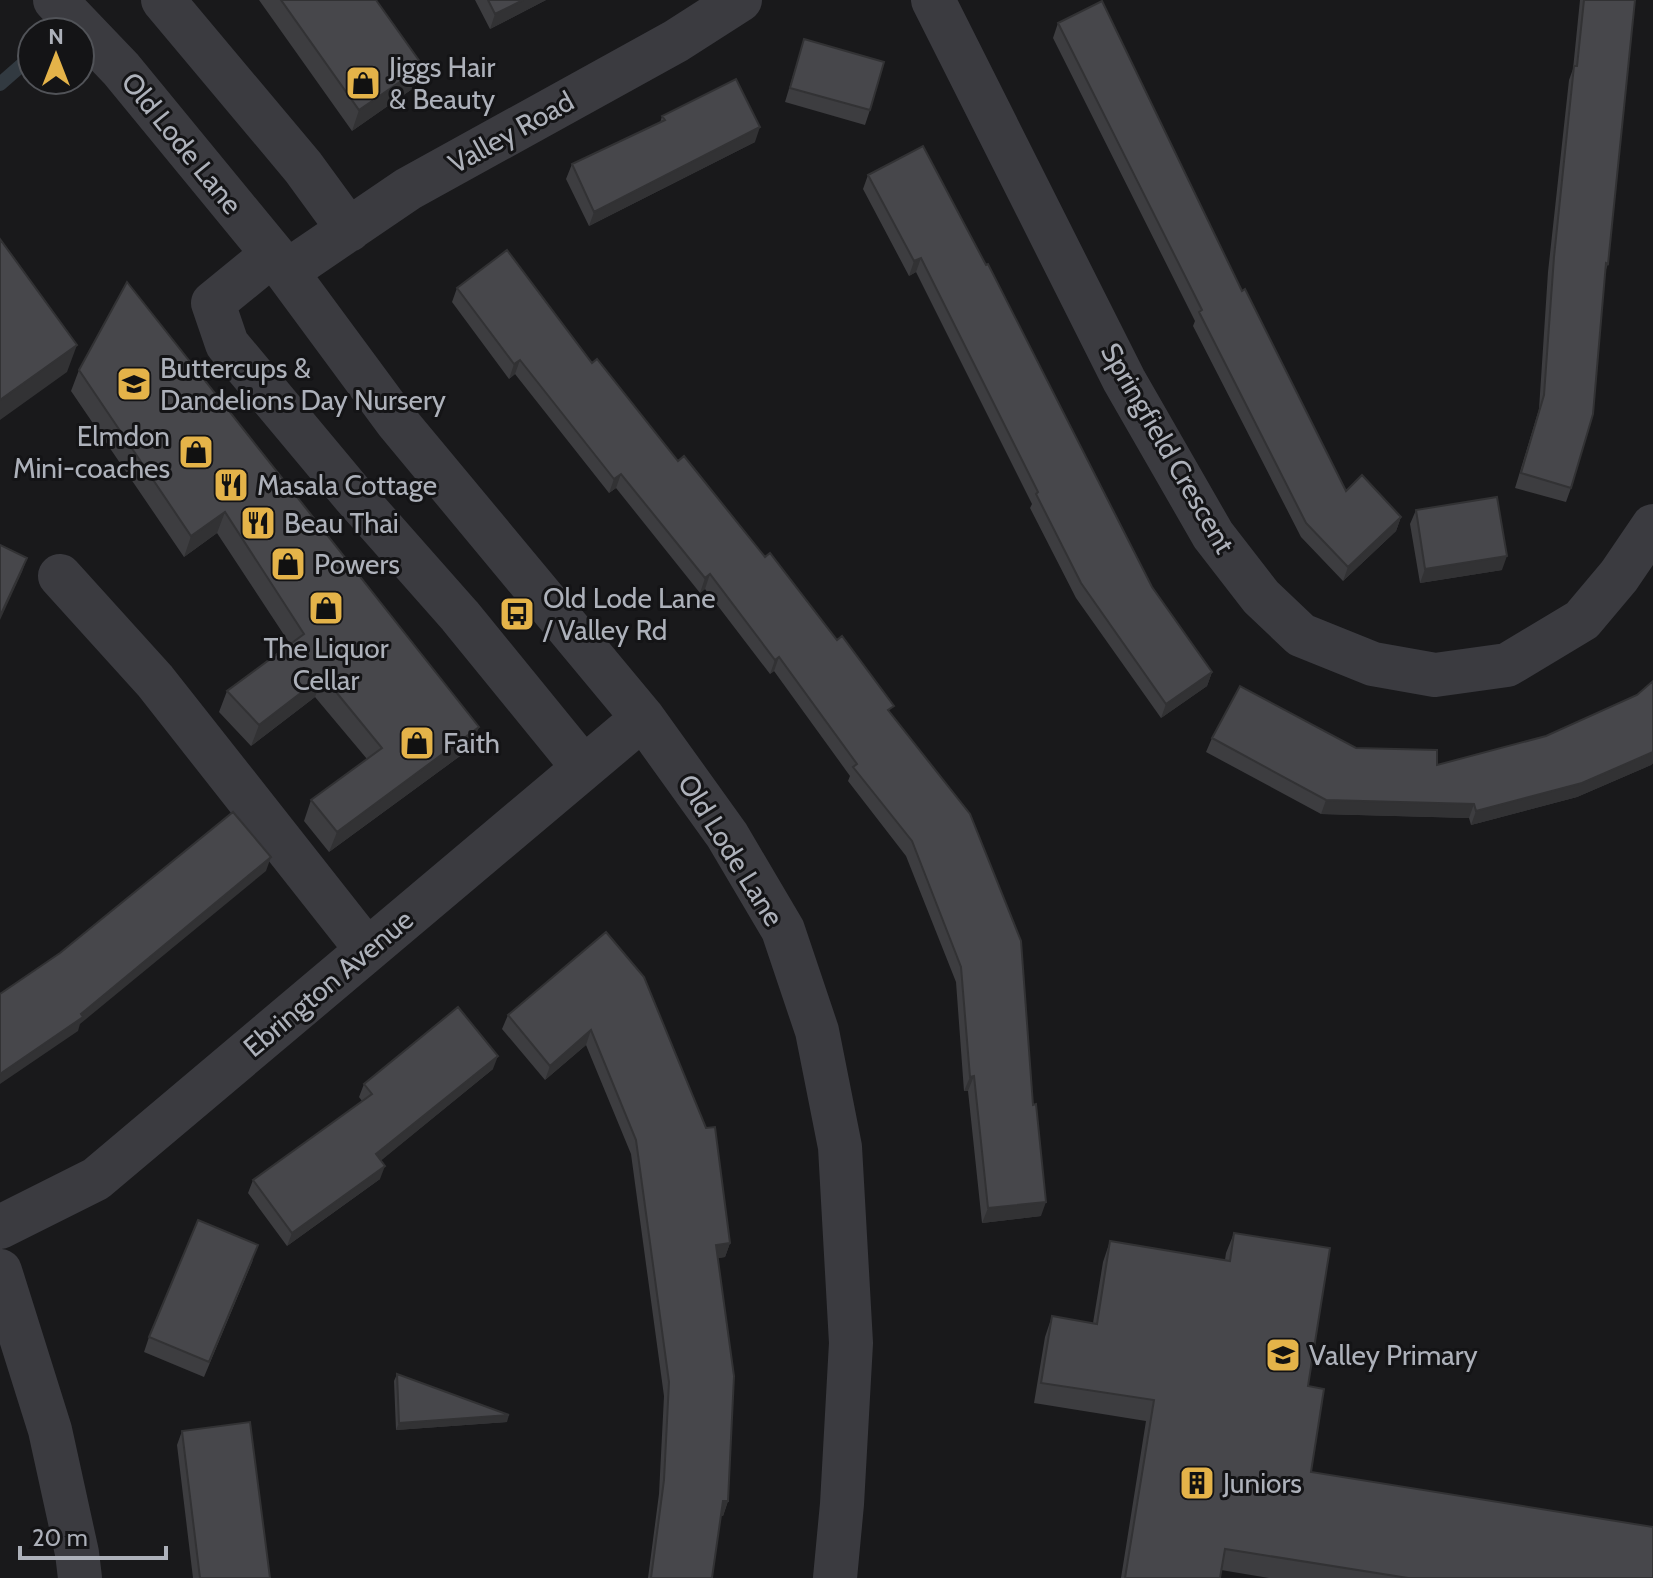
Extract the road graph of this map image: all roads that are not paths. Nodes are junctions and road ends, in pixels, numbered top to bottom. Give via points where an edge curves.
1 (55, 0) edge
2 (163, 0) edge
3 (740, 0) edge
4 (933, 0) edge
5 (349, 230) junction
6 (279, 263) junction
7 (1653, 526) edge
8 (60, 576) dead end
9 (643, 718) junction
10 (583, 767) junction
11 (367, 950) junction
12 (0, 1227) edge
13 (0, 1271) edge
14 (80, 1578) edge
15 (835, 1578) edge

1 - 6 street, Old Lode Lane via 121,69
2 - 5 street
3 - 5 street, Valley Road via 408,189
4 - 7 street, Springfield Crescent via 1124,380 1213,535 1261,597 1301,635 1373,664 1435,675 1507,665 1582,620
5 - 6 street, Valley Road
6 - 9 street, Old Lode Lane via 397,422
6 - 10 street via 213,303 227,344
8 - 11 street via 155,681
9 - 10 street, Ebrington Avenue
9 - 15 street, Old Lode Lane via 727,835 783,930 817,1031 840,1147 851,1343
10 - 11 street, Ebrington Avenue
11 - 12 street, Ebrington Avenue via 96,1179
13 - 14 street via 50,1430

